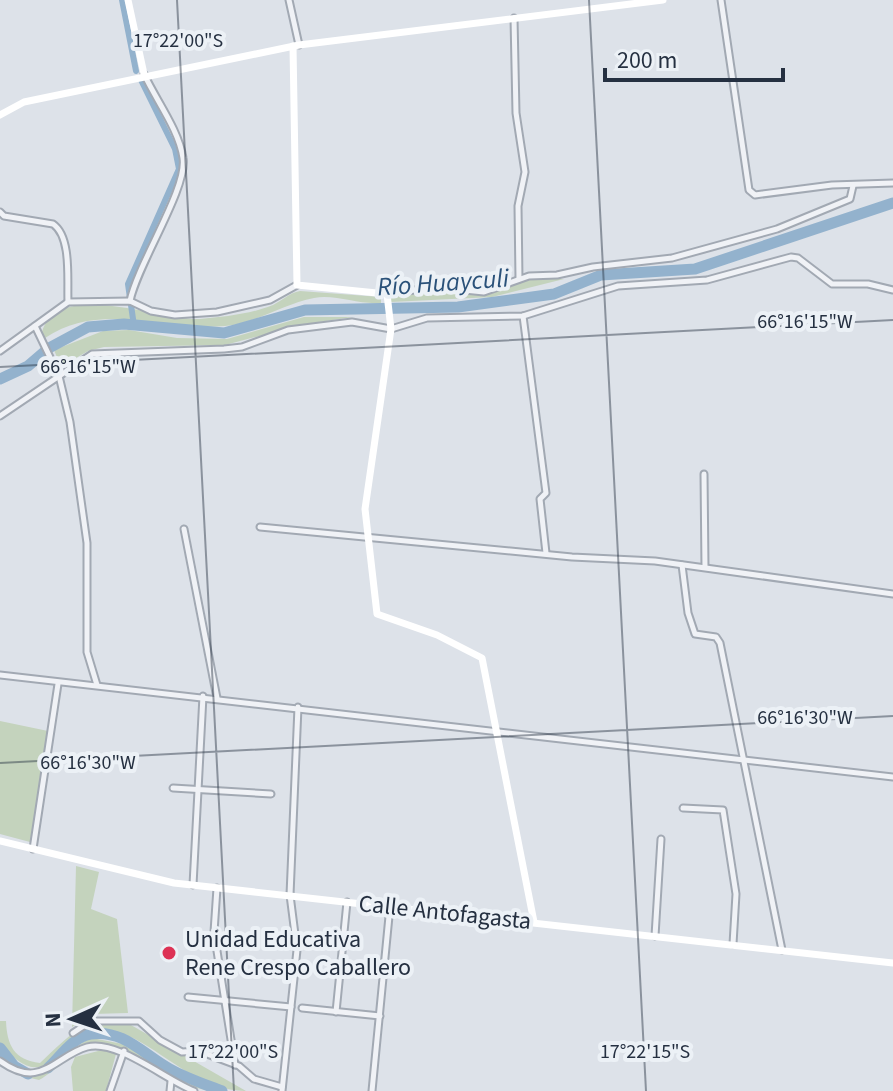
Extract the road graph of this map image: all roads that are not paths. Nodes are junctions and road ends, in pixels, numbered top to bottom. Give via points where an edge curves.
1 (128, 0) edge
2 (289, 0) edge
3 (663, 0) edge
4 (721, 0) edge
5 (514, 18) junction
6 (296, 46) junction
7 (144, 74) junction
8 (0, 115) edge
9 (893, 183) edge
10 (853, 186) junction
11 (0, 212) edge
12 (519, 279) junction
13 (297, 285) junction
14 (893, 290) edge
15 (388, 297) junction
16 (130, 301) junction
17 (68, 302) junction
18 (523, 316) junction
19 (35, 326) junction
20 (390, 326) junction
21 (0, 351) edge
22 (59, 376) junction
23 (0, 416) edge
24 (704, 474) dead end
25 (260, 527) dead end
26 (184, 529) dead end
27 (367, 535) junction
28 (546, 553) junction
29 (682, 565) junction
30 (705, 567) junction
31 (893, 594) edge
32 (0, 675) edge
33 (58, 684) junction
34 (97, 685) junction
35 (203, 696) junction
36 (217, 698) junction
37 (298, 707) junction
38 (496, 731) junction
39 (742, 759) junction
40 (893, 777) edge
41 (173, 788) dead end
42 (198, 792) junction
43 (271, 794) dead end
44 (683, 808) dead end
45 (661, 839) dead end
46 (0, 841) edge
47 (33, 849) junction
48 (193, 885) junction
49 (217, 888) junction
50 (290, 895) junction
51 (347, 901) junction
52 (390, 906) junction
53 (534, 922) junction
54 (655, 936) junction
55 (733, 944) junction
56 (782, 950) junction
57 (893, 963) edge
58 (188, 997) dead end
59 (225, 1001) junction
60 (291, 1007) junction
61 (302, 1008) dead end
62 (336, 1012) junction
63 (380, 1016) junction
64 (73, 1033) dead end
65 (124, 1051) junction
66 (0, 1061) edge
67 (235, 1065) junction
68 (51, 1077) dead end
69 (37, 1081) dead end
70 (171, 1081) junction
71 (282, 1089) edge
72 (110, 1091) edge
73 (170, 1091) edge
74 (194, 1091) edge
75 (372, 1091) edge

1 - 7 street
2 - 6 street
3 - 5 street
4 - 10 street via 749,190 755,195
5 - 6 street
5 - 12 street via 516,113 525,172 518,206
6 - 7 street
6 - 13 street
7 - 8 street via 24,102
7 - 16 street via 184,161
9 - 10 street
10 - 12 street via 850,199 777,229 672,258
11 - 17 street via 59,228
12 - 15 street via 484,292 435,287
13 - 15 street
13 - 16 street via 270,300 217,312 175,315
14 - 18 street via 832,284 791,257 707,280 618,286
15 - 20 street
16 - 17 street
17 - 19 street
18 - 20 street via 427,318
18 - 28 street via 546,493 540,499
19 - 21 street
19 - 22 street
20 - 22 street via 352,322 288,330 242,347 92,354
20 - 27 street via 367,487
22 - 23 street
22 - 34 street via 86,537 86,642
24 - 30 street
25 - 27 street
26 - 36 street
27 - 28 street
27 - 38 street via 377,614 482,658
28 - 29 street
29 - 30 street
29 - 39 street via 695,634 716,637 720,643
30 - 31 street
32 - 33 street
33 - 34 street
33 - 47 street
34 - 35 street
35 - 36 street
35 - 42 street
36 - 37 street
37 - 38 street
37 - 50 street
38 - 39 street
38 - 53 street
39 - 40 street
39 - 56 street
41 - 42 street
42 - 43 street
42 - 48 street
44 - 55 street via 723,810 736,894
45 - 54 street
46 - 47 street, Calle Antofagasta
47 - 48 street, Calle Antofagasta
48 - 49 street, Calle Antofagasta
49 - 50 street, Calle Antofagasta
49 - 59 street via 214,932
50 - 51 street, Calle Antofagasta
50 - 60 street via 297,950
51 - 52 street, Calle Antofagasta
51 - 62 street
52 - 53 street, Calle Antofagasta
52 - 63 street
53 - 54 street, Calle Antofagasta
54 - 55 street, Calle Antofagasta
55 - 56 street, Calle Antofagasta
56 - 57 street, Calle Antofagasta
58 - 59 street
59 - 60 street
59 - 67 street
60 - 71 street
61 - 62 street
62 - 63 street
63 - 75 street
64 - 67 street via 91,1021 139,1021 182,1052 199,1051
65 - 68 street via 88,1047 74,1053
65 - 70 street
65 - 72 street
66 - 69 street via 9,1073
67 - 71 street
70 - 73 street
70 - 74 street

